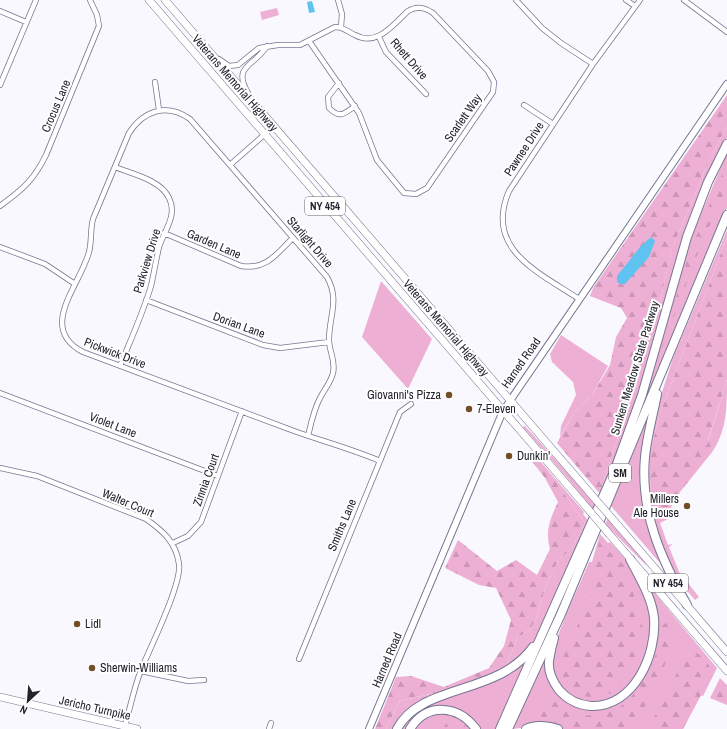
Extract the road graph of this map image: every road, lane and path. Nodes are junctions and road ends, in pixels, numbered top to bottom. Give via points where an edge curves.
1 (36, 0) edge
2 (90, 0) edge
3 (148, 0) edge
4 (165, 0) edge
5 (338, 0) edge
6 (516, 0) edge
7 (626, 0) edge
8 (640, 0) edge
9 (684, 0) edge
10 (635, 6) junction
11 (0, 11) edge
12 (26, 22) junction
13 (341, 27) junction
14 (727, 32) edge
15 (379, 37) junction
16 (309, 41) junction
17 (267, 46) junction
18 (212, 53) junction
19 (593, 64) junction
20 (154, 82) dead end
21 (339, 83) junction
22 (727, 84) edge
23 (0, 85) edge
24 (426, 94) dead end
25 (524, 104) dead end
26 (257, 106) junction
27 (355, 106) junction
28 (159, 110) junction
29 (553, 124) junction
30 (274, 126) junction
31 (265, 135) junction
32 (727, 144) edge
33 (231, 164) junction
34 (115, 167) junction
35 (0, 206) edge
36 (727, 215) edge
37 (164, 233) junction
38 (293, 238) junction
39 (0, 247) edge
40 (75, 284) junction
41 (578, 299) junction
42 (146, 300) junction
43 (329, 342) junction
44 (120, 366) junction
45 (662, 373) junction
46 (0, 393) edge
47 (509, 400) junction
48 (411, 404) dead end
49 (242, 411) junction
50 (503, 411) junction
51 (308, 436) junction
52 (380, 461) junction
53 (0, 468) edge
54 (218, 476) junction
55 (173, 543) junction
56 (630, 559) junction
57 (687, 605) junction
58 (561, 614) junction
59 (542, 635) junction
60 (727, 652) edge
61 (299, 659) dead end
62 (141, 671) junction
63 (727, 671) edge
64 (204, 680) dead end
65 (0, 697) edge
66 (271, 723) dead end
67 (125, 726) junction
68 (137, 729) edge
69 (269, 729) edge
70 (369, 729) edge
71 (397, 729) edge
72 (410, 729) edge
73 (476, 729) edge
74 (500, 729) edge
75 (508, 729) edge
76 (526, 729) edge
77 (558, 729) edge

1 - 12 street
2 - 35 street, Crocus Lane via 99,26 46,155 37,173 25,188
3 - 31 main road, Veterans Memorial Highway / NY 454
4 - 18 main road, Veterans Memorial Highway / NY 454
5 - 13 street via 342,14
6 - 19 street via 542,28
7 - 10 street
8 - 10 street, Pawnee Drive
9 - 14 street
10 - 19 street, Pawnee Drive
11 - 12 street
12 - 23 street
13 - 15 street via 364,39
13 - 16 street via 331,28
15 - 24 street, Rhett Drive via 386,52
15 - 27 street, Scarlett Way via 408,11 417,7 427,9 488,71 494,82 493,92 427,188 416,194 409,194 400,189 377,160 371,149 363,120
16 - 17 street via 293,46
16 - 21 street, Scarlett Way
17 - 18 street via 259,48 242,63 234,66 229,66
17 - 26 street via 242,75 242,81
18 - 26 main road, Veterans Memorial Highway / NY 454
19 - 29 street, Pawnee Drive
20 - 28 street
21 - 27 street, Scarlett Way
21 - 27 street via 328,97 329,108 340,115
22 - 41 main road, Harned Road
25 - 29 street
26 - 30 main road, Veterans Memorial Highway / NY 454
28 - 33 street, Starlight Drive via 173,110 190,119
28 - 34 street, Pickwick Drive via 149,113 136,123 129,133
29 - 41 street, Pawnee Drive via 509,191 503,205 502,219 510,248 519,258
30 - 31 street
30 - 47 main road, Veterans Memorial Highway / NY 454
31 - 33 street
31 - 50 main road, Veterans Memorial Highway / NY 454
32 - 59 highway, Sunken Meadow State Parkway / SM via 708,182 687,237 642,395 614,472
33 - 38 street, Starlight Drive
34 - 37 street, Parkview Drive via 153,183 165,191 173,210
34 - 40 street, Pickwick Drive via 93,219 89,252
36 - 45 highway, Sunken Meadow State Parkway / SM
37 - 38 street, Garden Lane via 241,266 252,268 262,266
37 - 42 street, Parkview Drive
38 - 43 street, Starlight Drive via 333,287
39 - 40 street via 45,264
40 - 44 street, Pickwick Drive via 62,318 64,334 75,348
41 - 47 main road, Harned Road
42 - 43 street, Dorian Lane via 263,345 280,348
42 - 44 street, Parkview Drive
43 - 51 street, Starlight Drive via 334,360 333,374 320,398
44 - 49 street, Pickwick Drive
45 - 57 highway via 645,458 646,503 665,564
45 - 58 highway, Sunken Meadow State Parkway / SM
46 - 54 street, Violet Lane
47 - 50 main road, Harned Road
47 - 57 main road, Veterans Memorial Highway / NY 454, bridge
48 - 52 street, Smiths Lane via 400,412
49 - 51 street, Pickwick Drive
49 - 54 street, Zinnia Court
50 - 56 main road, Veterans Memorial Highway / NY 454, bridge
50 - 70 main road, Harned Road
51 - 52 street, Pickwick Drive
52 - 61 street, Smiths Lane
53 - 55 street, Walter Court via 37,476 146,519 162,530
54 - 55 street, Zinnia Court via 201,522 188,536
55 - 62 street, Walter Court via 179,565 176,584
56 - 58 highway via 650,601 654,617 653,642 642,671 618,699 608,704 588,706 564,696 557,687 549,662
56 - 63 main road, Veterans Memorial Highway / NY 454
57 - 60 main road, Veterans Memorial Highway / NY 454
58 - 75 highway, Sunken Meadow State Parkway / SM
59 - 71 highway via 513,668 495,678 422,703 408,713
59 - 74 highway, Sunken Meadow State Parkway / SM
62 - 64 street via 188,681
62 - 67 street, Walter Court
65 - 67 main road, Jericho Turnpike
66 - 69 street
67 - 68 main road, Jericho Turnpike
72 - 73 highway via 419,718 442,709 459,713
76 - 77 highway via 548,726

